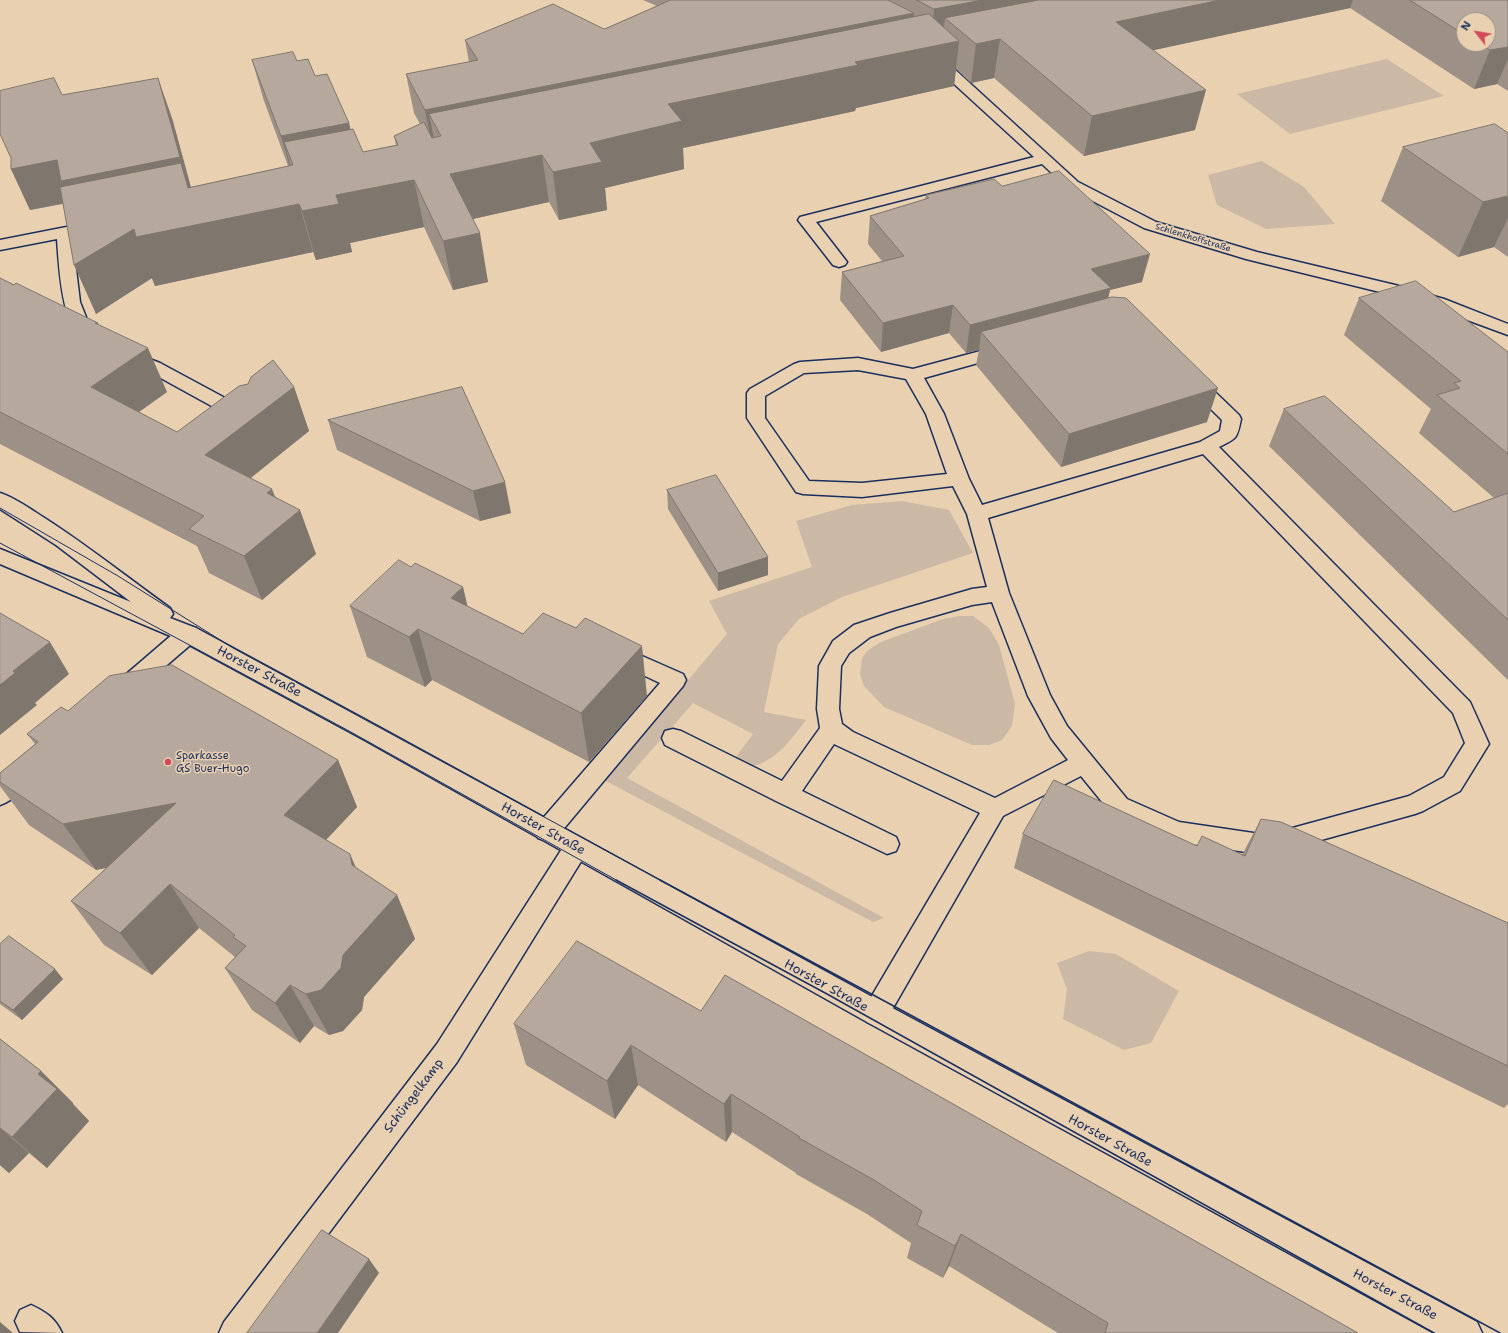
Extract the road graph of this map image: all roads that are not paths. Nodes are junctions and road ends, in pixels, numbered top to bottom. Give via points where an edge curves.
1 (928, 51) edge
2 (1045, 159) junction
3 (110, 223) edge
4 (64, 233) junction
5 (0, 245) edge
6 (839, 262) dead end
7 (1508, 330) edge
8 (912, 375) junction
9 (257, 423) edge
10 (1207, 446) junction
11 (959, 479) junction
12 (0, 500) edge
13 (978, 514) junction
14 (0, 556) edge
15 (999, 592) junction
16 (188, 634) junction
17 (597, 643) edge
18 (108, 703) edge
19 (832, 729) junction
20 (673, 738) dead end
21 (42, 759) edge
22 (1084, 763) junction
23 (786, 794) junction
24 (0, 795) edge
25 (996, 809) junction
26 (547, 831) junction
27 (886, 844) dead end
28 (576, 848) junction
29 (876, 1013) junction
30 (235, 1333) edge
31 (1466, 1333) edge

1 - 2 main road, Schlenkhoffstraße
2 - 6 main road via 806,220
2 - 7 main road, Schlenkhoffstraße via 1073,185 1150,226 1252,256 1431,301
3 - 4 main road
4 - 5 main road
4 - 9 main road via 72,302 82,329 98,343 154,367
8 - 10 main road via 1104,322 1135,325 1232,419 1229,434
8 - 11 main road via 935,414
8 - 11 main road via 858,364 800,368 756,393 756,418 803,487 862,490
10 - 13 main road
10 - 22 main road via 1462,708 1477,744 1452,784 1416,804 1267,845 1169,829 1119,806
11 - 13 main road
12 - 16 main road, Horster Straße via 22,512 86,557
13 - 15 main road
14 - 16 main road, Horster Straße
15 - 19 main road via 972,597 890,621 862,631 841,647 830,666 828,709
15 - 22 main road via 1039,696 1059,732
16 - 18 main road
16 - 26 main road, Horster Straße
17 - 26 main road via 676,680
19 - 23 main road
19 - 25 main road via 845,739
20 - 23 main road
21 - 24 main road
22 - 25 main road
23 - 27 main road
25 - 29 main road
26 - 28 main road, Horster Straße
28 - 29 main road, Horster Straße
28 - 30 main road, Schüngelkamp via 447,1053
29 - 31 main road, Horster Straße

